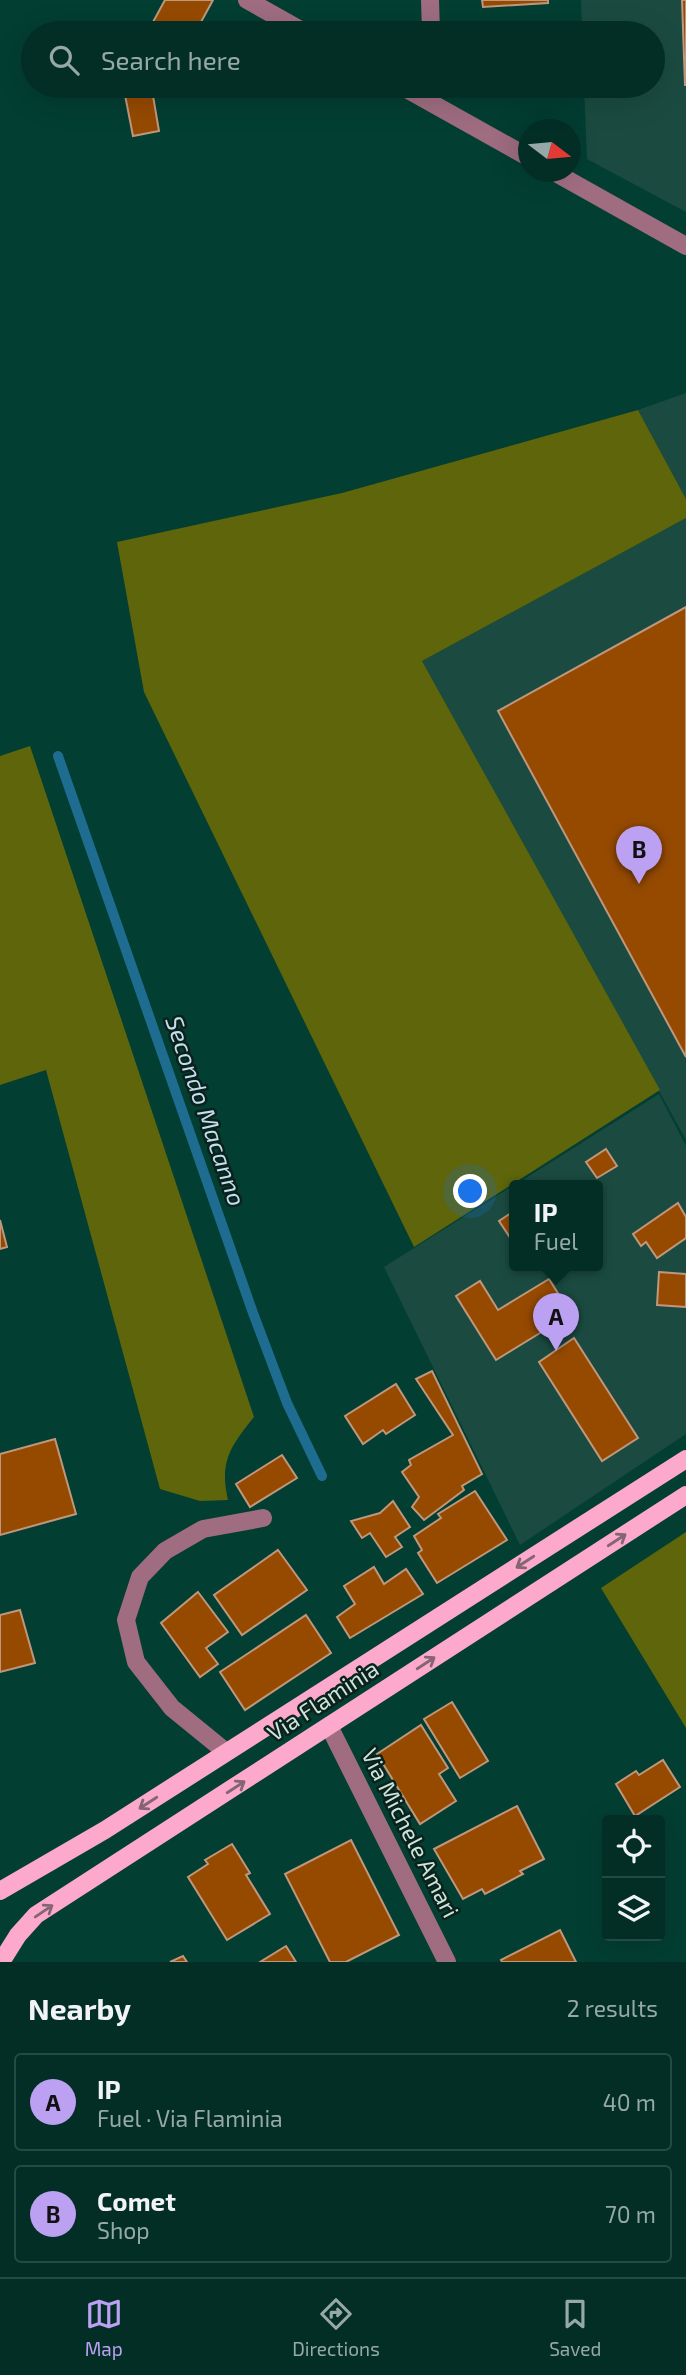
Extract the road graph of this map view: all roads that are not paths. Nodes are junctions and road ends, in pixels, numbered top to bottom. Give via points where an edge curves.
1 (247, 0) edge
2 (430, 0) edge
3 (285, 21) edge
4 (431, 21) edge
5 (438, 98) edge
6 (518, 150) edge
7 (572, 182) edge
8 (686, 246) edge
9 (686, 1459) edge
10 (686, 1496) edge
11 (262, 1518) dead end
12 (330, 1726) junction
13 (226, 1752) junction
14 (0, 1891) edge
15 (1, 1962) edge
16 (446, 1962) edge

1 - 3 street
2 - 4 street
5 - 6 street
7 - 8 street
9 -> 13 main road, Via Flaminia
12 -> 10 main road, Via Flaminia
11 - 13 street via 202,1529 165,1551 140,1577 126,1620 136,1662 172,1708
15 -> 12 main road, Via Flaminia via 36,1915
12 - 16 street, Via Michele Amari
13 -> 14 main road, Via Flaminia

